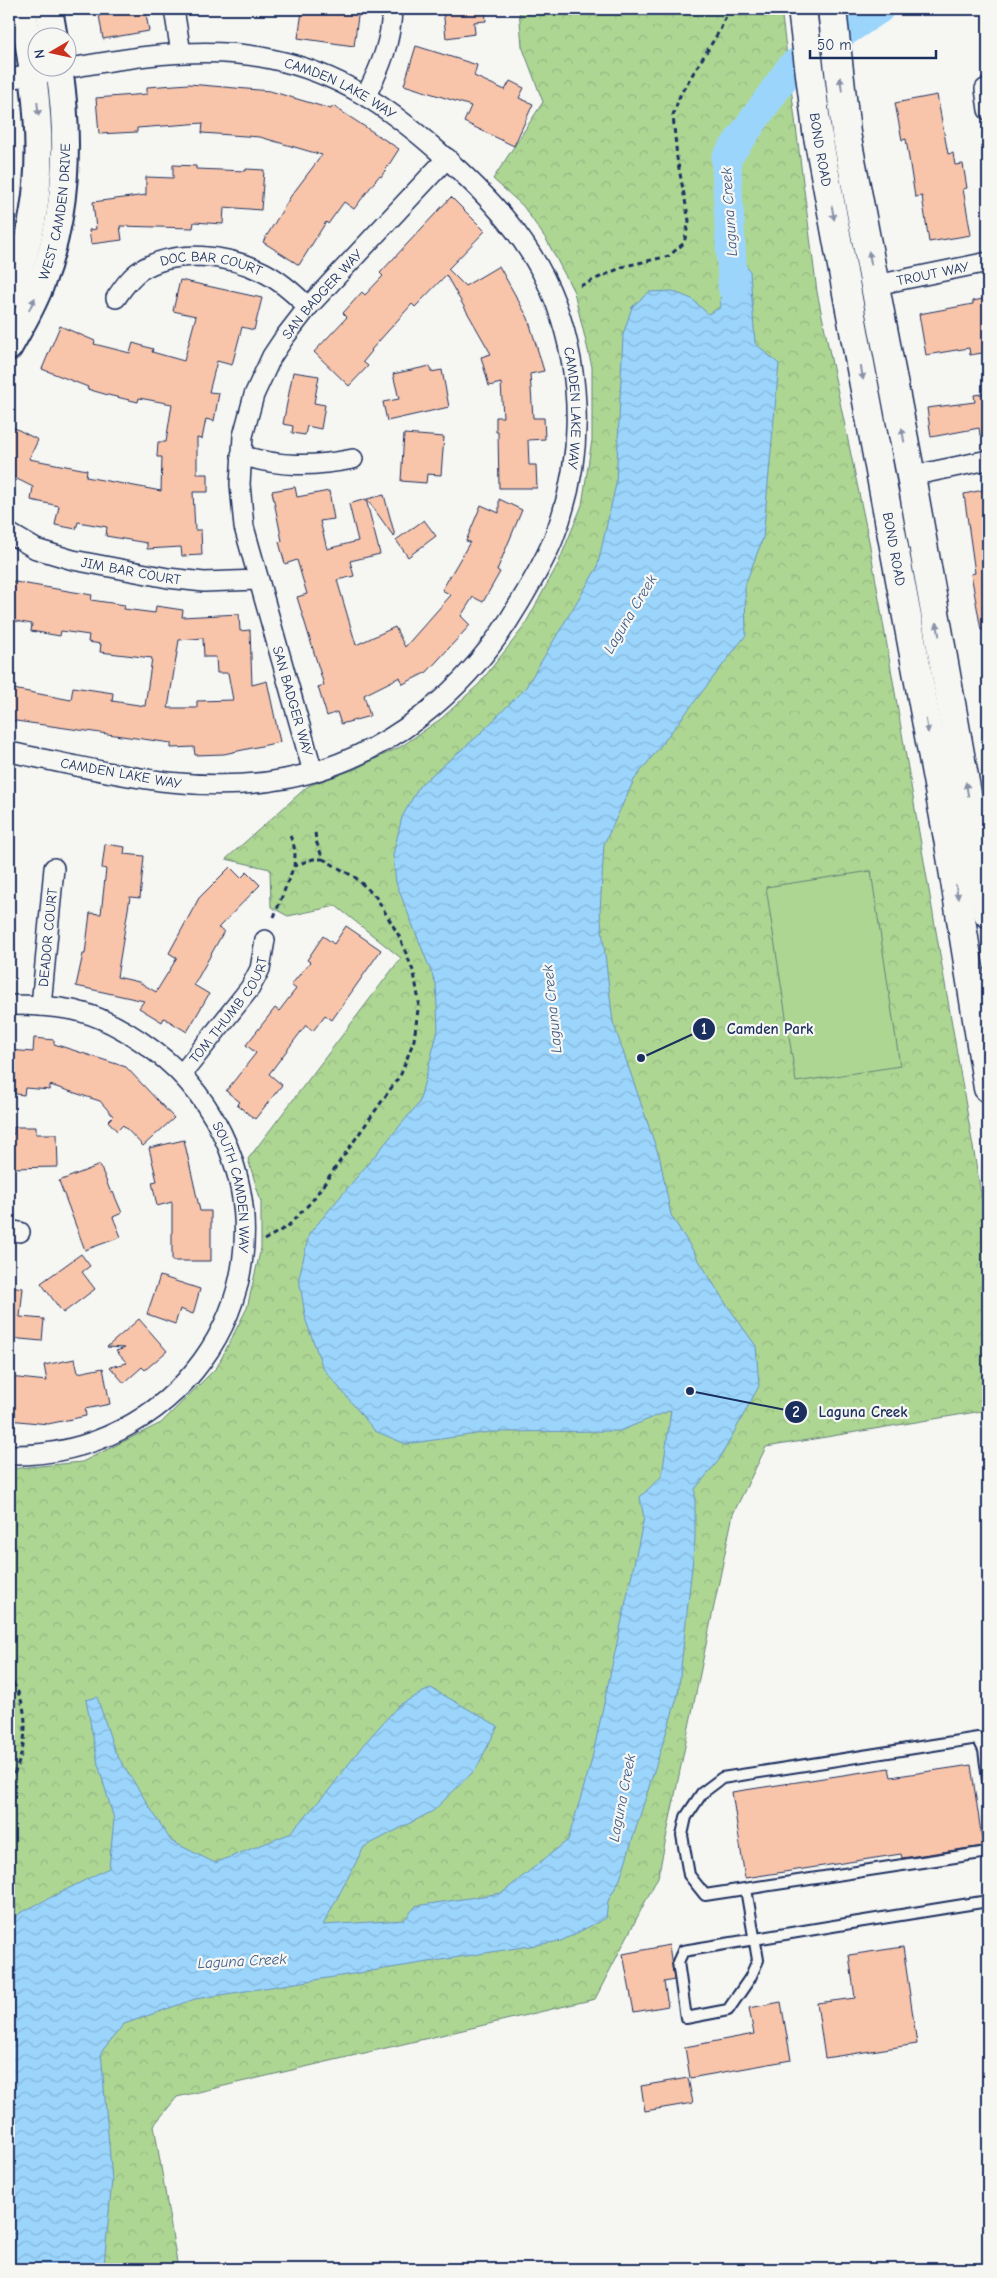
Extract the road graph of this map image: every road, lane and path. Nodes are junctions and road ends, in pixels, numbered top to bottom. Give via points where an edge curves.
1 (23, 9) edge
2 (49, 9) edge
3 (174, 9) edge
4 (392, 9) edge
5 (729, 9) edge
6 (802, 9) edge
7 (832, 9) edge
8 (32, 28) edge
9 (52, 28) edge
10 (181, 53) junction
11 (78, 67) edge
12 (28, 75) edge
13 (9, 78) edge
14 (50, 78) edge
15 (52, 78) edge
16 (985, 89) dead end
17 (366, 95) junction
18 (988, 110) edge
19 (446, 158) junction
20 (988, 262) edge
21 (876, 285) junction
22 (580, 286) dead end
23 (9, 295) edge
24 (116, 298) dead end
25 (308, 307) junction
26 (9, 347) edge
27 (240, 455) junction
28 (353, 458) dead end
29 (988, 460) edge
30 (911, 476) junction
31 (9, 533) edge
32 (258, 580) junction
33 (9, 752) edge
34 (313, 772) junction
35 (315, 832) dead end
36 (290, 836) dead end
37 (982, 836) edge
38 (949, 844) junction
39 (323, 859) junction
40 (294, 866) junction
41 (54, 868) dead end
42 (988, 912) edge
43 (274, 917) dead end
44 (266, 940) dead end
45 (9, 1004) edge
46 (41, 1006) junction
47 (182, 1074) junction
48 (988, 1088) edge
49 (264, 1240) dead end
50 (9, 1455) edge
51 (9, 1675) edge
52 (988, 1780) edge
53 (9, 1783) edge
54 (988, 1852) edge
55 (746, 1889) junction
56 (988, 1901) edge
57 (754, 1939) junction

1 - 8 street, WEST CAMDEN DRIVE
2 - 9 street
3 - 10 street
4 - 17 street via 384,59
5 - 22 path via 720,30 681,93 673,116 689,221 684,243 669,256 625,266
6 -> 38 main road, BOND ROAD via 818,131
21 -> 7 main road, BOND ROAD via 846,132
10 - 11 street, CAMDEN LAKE WAY
10 - 17 street, CAMDEN LAKE WAY via 268,58 312,70
12 - 13 street, CAMDEN LAKE WAY
14 -> 23 street, WEST CAMDEN DRIVE via 40,125 36,205
26 -> 15 street, WEST CAMDEN DRIVE via 40,286 59,218 65,139
16 - 18 street
17 - 19 street, CAMDEN LAKE WAY via 406,123
19 - 25 street, SAN BADGER WAY
19 - 34 street, CAMDEN LAKE WAY via 482,190 524,242 555,302 568,344 576,388 577,433 571,480 559,523 542,564 497,638 469,674 443,700 384,742
20 - 21 street, TROUT WAY
30 -> 21 main road, BOND ROAD
24 - 25 street, DOC BAR COURT via 141,270 157,262 194,256 230,260 264,272
25 - 27 street, SAN BADGER WAY via 284,338 262,375 248,415
27 - 28 street via 294,466 313,466
27 - 32 street, SAN BADGER WAY via 241,506
29 - 30 street
37 -> 30 main road, BOND ROAD
31 - 32 street, JIM BAR COURT via 36,549 92,564 204,582
32 - 34 street, SAN BADGER WAY
33 - 34 street, CAMDEN LAKE WAY via 180,785 253,784
35 - 39 path
36 - 40 path via 296,856
37 - 38 street
37 - 42 main road, BOND ROAD
38 -> 48 main road, BOND ROAD
39 - 40 path
39 - 49 path via 356,878 376,897 399,936 414,973 419,1002 414,1040 401,1074 312,1202 288,1226
40 - 43 path
41 - 46 street, DEADOR COURT
44 - 47 street, TOM THUMB COURT via 260,968 250,988
45 - 46 street, SOUTH CAMDEN WAY
46 - 47 street, SOUTH CAMDEN WAY via 73,1010 110,1023 145,1044
47 - 50 street, SOUTH CAMDEN WAY via 206,1105 225,1139 241,1195 244,1234 240,1273 221,1329 184,1383 156,1409 125,1430 71,1449
51 - 53 path via 22,1701 25,1737 18,1769
52 - 55 lane via 984,1750 978,1738 722,1778 702,1793 686,1816 682,1835 689,1875 705,1895
54 - 55 lane
55 - 57 lane
56 - 57 lane
57 - 57 lane via 683,1951 678,1962 686,2018 728,2010 758,1960

